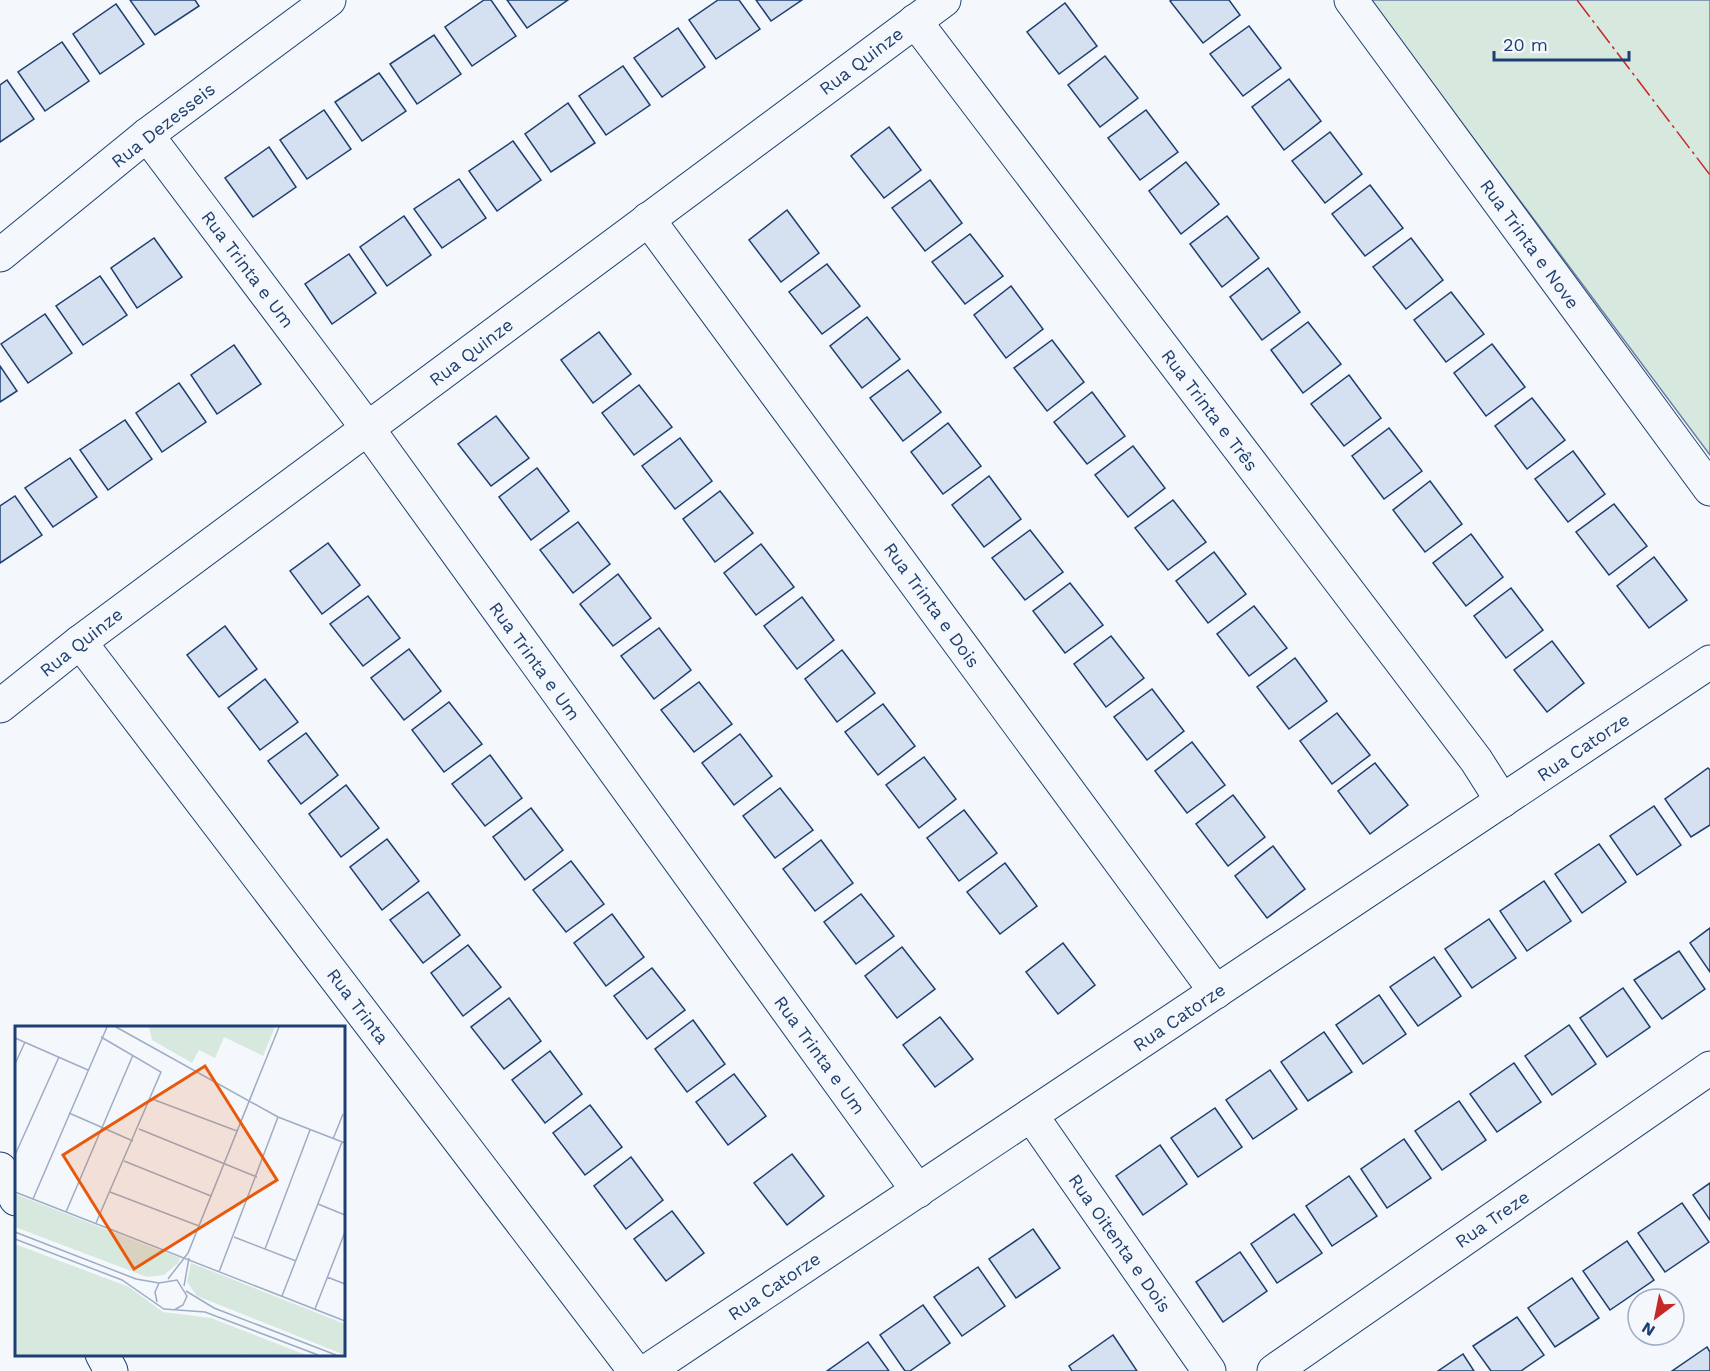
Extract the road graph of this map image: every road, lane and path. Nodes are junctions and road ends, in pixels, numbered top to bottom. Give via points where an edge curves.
1 (329, 0) edge
2 (944, 0) edge
3 (1351, 0) edge
4 (915, 21) junction
5 (147, 135) junction
6 (648, 219) junction
7 (0, 255) edge
8 (368, 429) junction
9 (1710, 489) edge
10 (80, 642) junction
11 (1710, 662) edge
12 (0, 706) edge
13 (1502, 801) junction
14 (1216, 992) junction
15 (1710, 1068) edge
16 (1032, 1115) junction
17 (0, 1169) edge
18 (918, 1191) junction
19 (15, 1197) edge
20 (103, 1356) edge
21 (111, 1371) edge
22 (635, 1371) edge
23 (647, 1371) edge
24 (1209, 1371) edge
25 (1274, 1371) edge

1 - 5 street, Rua Dezesseis
2 - 4 street, Rua Quinze
3 - 9 street, Rua Trinta e Nove
4 - 6 street, Rua Quinze
4 - 13 street, Rua Trinta e Três via 1476,760
5 - 7 street, Rua Dezesseis
5 - 8 street, Rua Trinta e Um
6 - 8 street, Rua Quinze
6 - 14 street, Rua Trinta e Dois
8 - 10 street, Rua Quinze
8 - 18 street, Rua Trinta e Um
10 - 12 street, Rua Quinze
10 - 22 street, Rua Trinta
11 - 13 street, Rua Catorze
13 - 14 street, Rua Catorze
14 - 16 street, Rua Catorze
15 - 25 street, Rua Treze
16 - 18 street, Rua Catorze
16 - 24 street, Rua Oitenta e Dois
17 - 19 street
18 - 23 street, Rua Catorze
20 - 21 street

